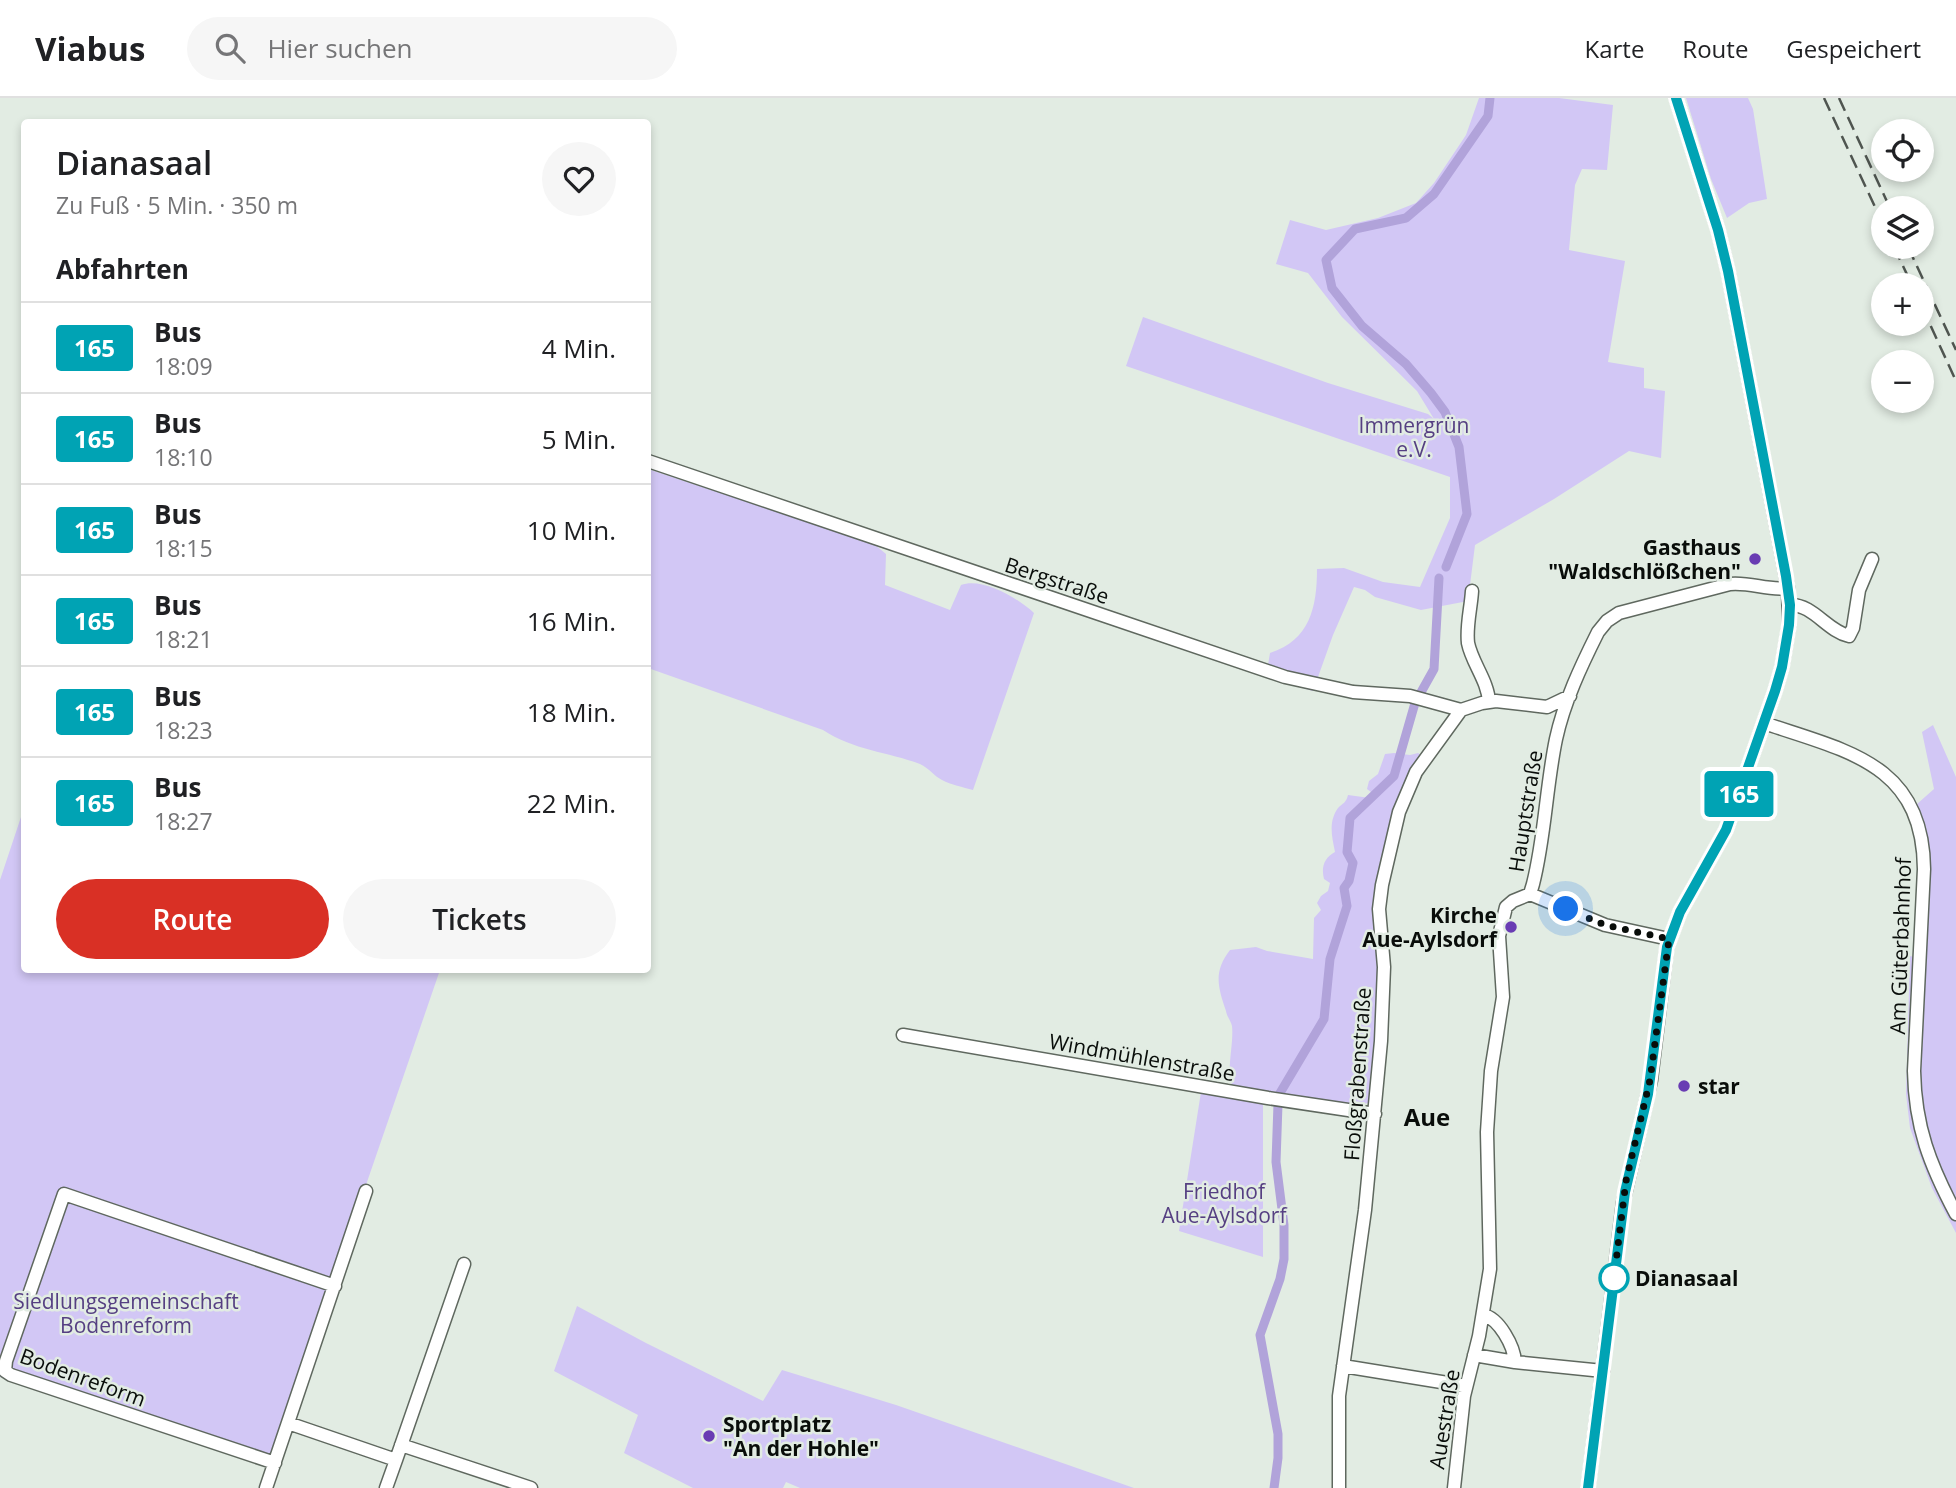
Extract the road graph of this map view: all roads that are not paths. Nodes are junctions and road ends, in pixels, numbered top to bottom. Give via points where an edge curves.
1 (1676, 98) edge
2 (651, 462) edge
3 (1872, 559) dead end
4 (1788, 588) junction
5 (1472, 591) dead end
6 (1790, 605) junction
7 (1570, 696) junction
8 (1489, 702) junction
9 (1547, 707) junction
10 (1461, 710) junction
11 (1560, 723) junction
12 (1764, 723) junction
13 (1530, 894) junction
14 (1669, 939) junction
15 (903, 1035) dead end
16 (1375, 1114) junction
17 (366, 1191) dead end
18 (1956, 1214) edge
19 (464, 1264) dead end
20 (335, 1286) junction
21 (1483, 1315) junction
22 (1474, 1355) junction
23 (1515, 1362) junction
24 (1343, 1366) junction
25 (1603, 1371) junction
26 (1466, 1386) junction
27 (288, 1423) junction
28 (401, 1446) junction
29 (396, 1460) junction
30 (275, 1463) junction
31 (267, 1488) edge
32 (386, 1488) edge
33 (530, 1488) edge
34 (1339, 1488) edge
35 (1454, 1488) edge
36 (1588, 1488) edge

1 - 4 street via 1728,271
2 - 10 street, Bergstraße via 1285,677 1353,692 1416,698
3 - 6 street via 1859,590 1849,636 1804,607
4 - 6 street
4 - 7 street, Hauptstraße via 1730,584 1619,613 1598,632
5 - 8 street via 1468,642
6 - 12 street via 1782,667
7 - 9 street
7 - 11 street, Hauptstraße
8 - 9 street
8 - 10 street
9 - 11 street
10 - 16 street, Floßgrabenstraße via 1407,792 1382,885 1379,921 1384,981
11 - 13 street, Hauptstraße
12 - 14 street via 1726,830
12 - 18 street, Am Güterbahnhof via 1871,763 1898,786 1916,816 1924,869 1915,1099 1927,1154
13 - 14 street via 1605,925
13 - 21 street, Hauptstraße via 1509,904 1498,945 1502,1003 1487,1132 1490,1262
14 - 25 street via 1648,1094 1625,1192
15 - 16 street, Windmühlenstraße
16 - 24 street, Floßgrabenstraße
17 - 20 street
19 - 28 street
20 - 27 street
20 - 30 street, Bodenreform via 64,1194 6,1362 5,1371 11,1375
21 - 22 street, Hauptstraße
21 - 23 street via 1496,1323
22 - 23 street
22 - 26 street, Auestraße
23 - 25 street
24 - 26 street
24 - 34 street, Floßgrabenstraße
25 - 36 street
26 - 35 street, Auestraße
27 - 29 street
27 - 30 street
28 - 29 street
28 - 33 street
29 - 32 street
30 - 31 street

